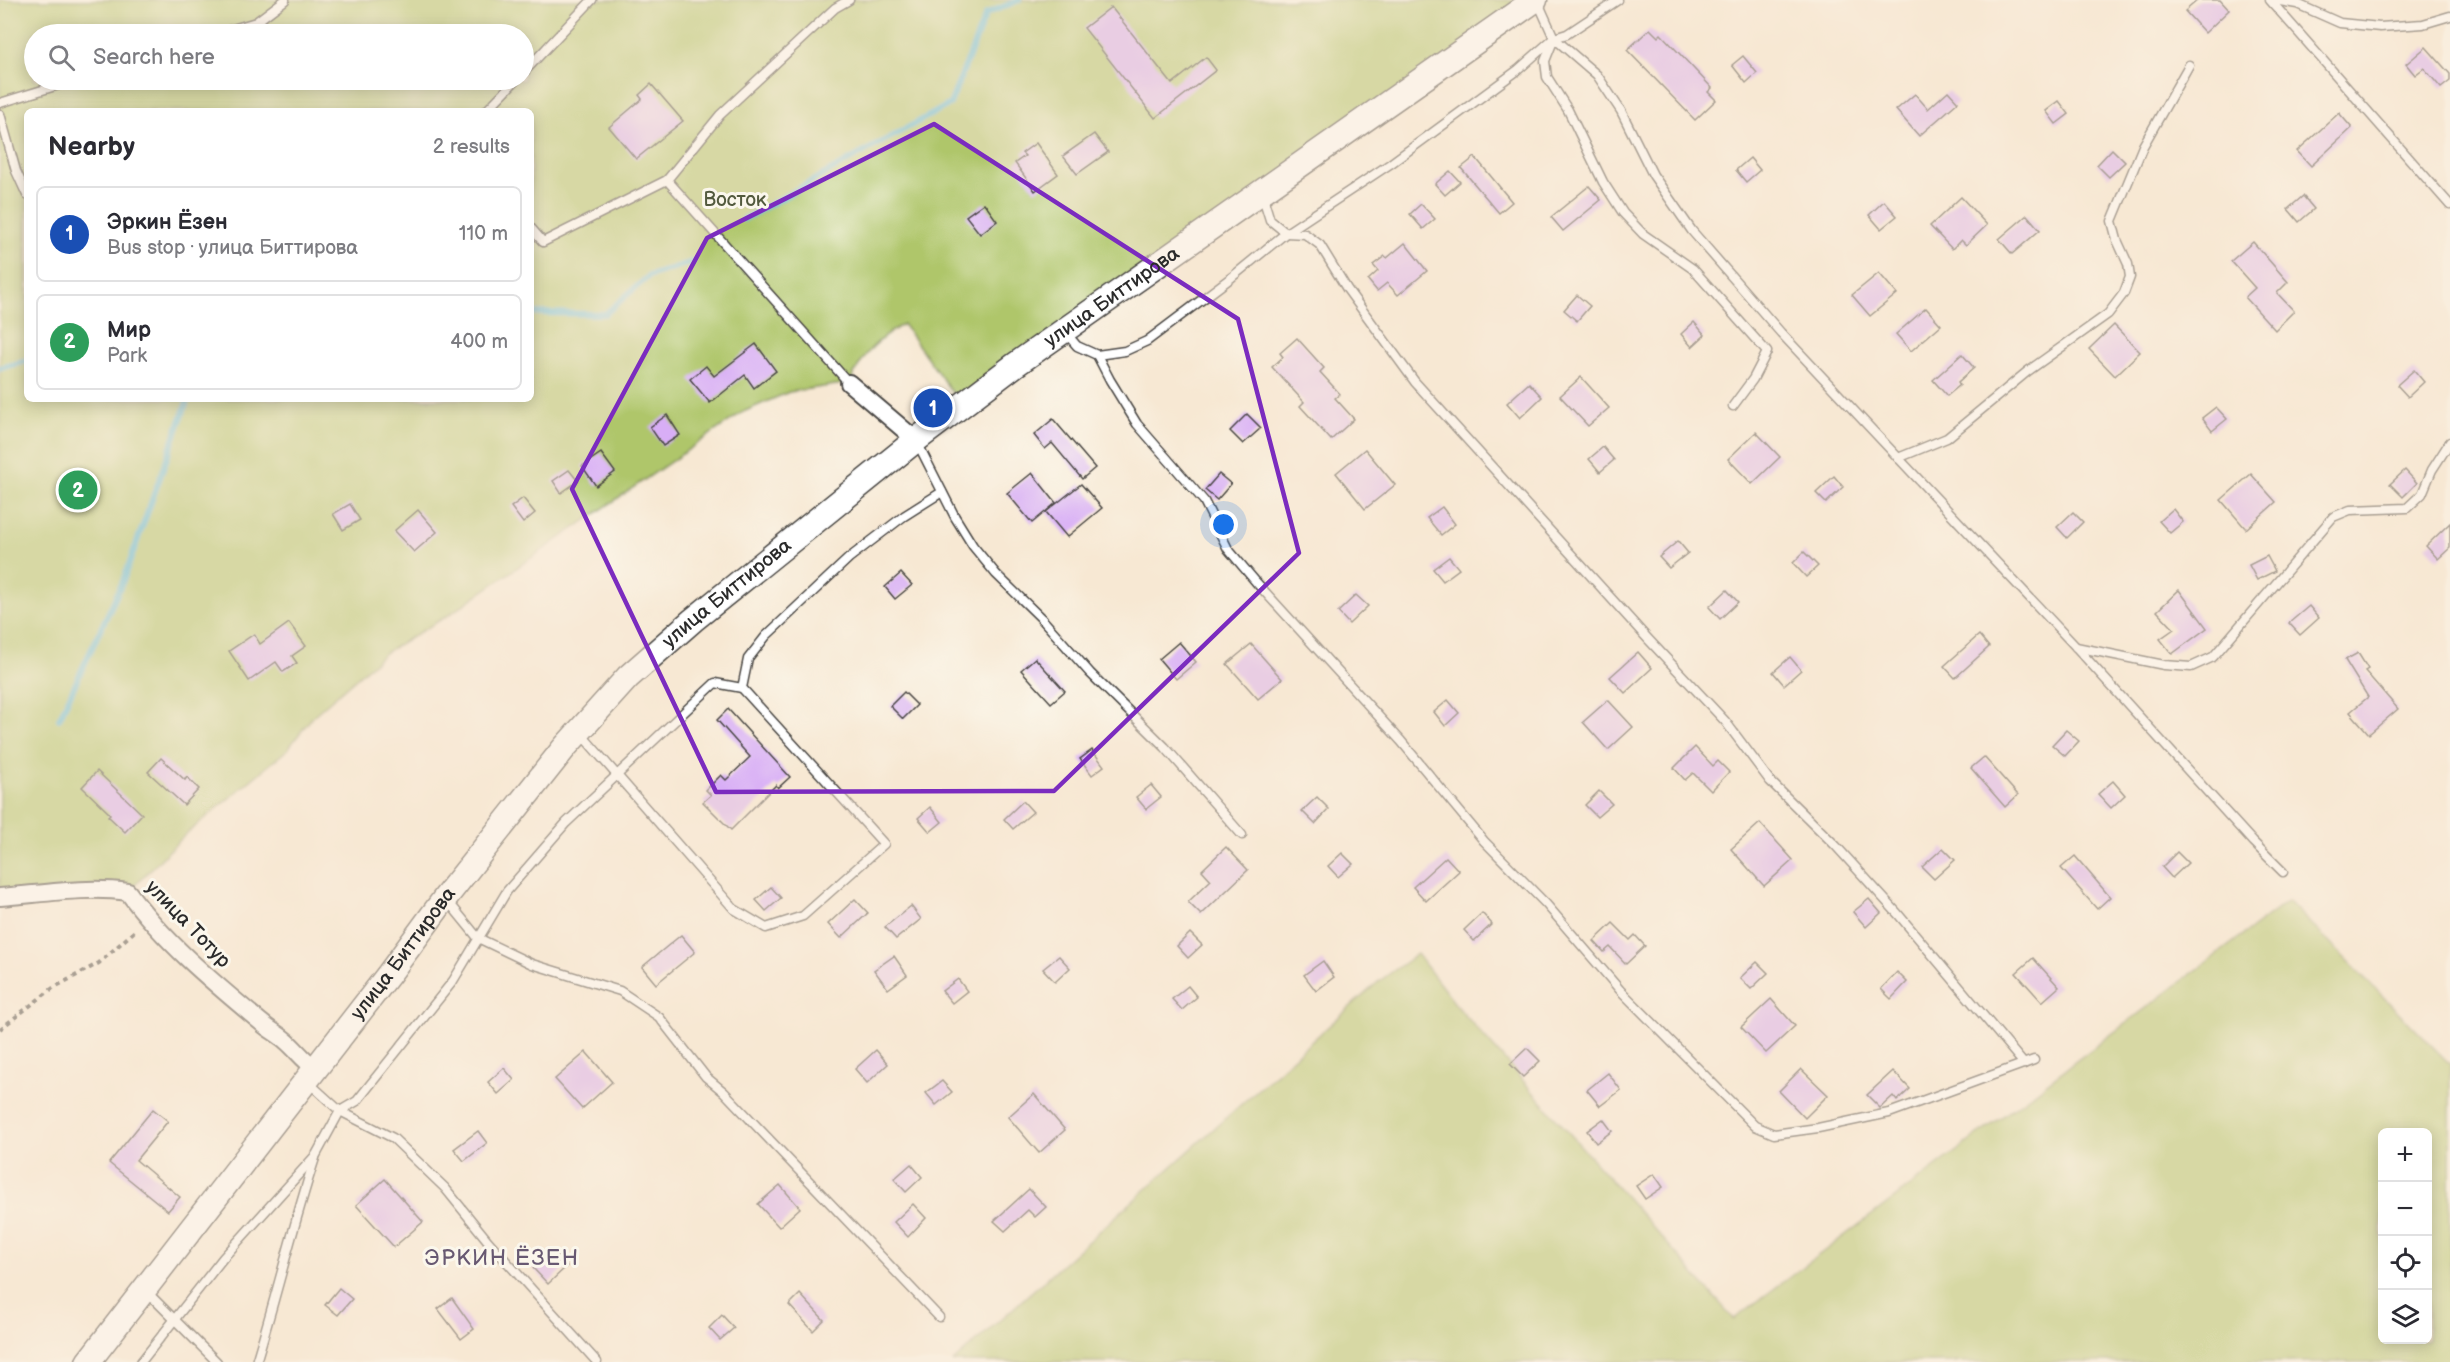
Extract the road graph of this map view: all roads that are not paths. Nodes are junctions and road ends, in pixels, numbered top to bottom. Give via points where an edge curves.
1 (285, 0) edge
2 (592, 0) edge
3 (849, 0) edge
4 (1536, 0) edge
5 (1618, 0) edge
6 (2272, 0) edge
7 (2450, 16) edge
8 (249, 24) edge
9 (1554, 38) junction
10 (534, 61) edge
11 (2189, 65) dead end
12 (42, 90) edge
13 (506, 90) edge
14 (0, 103) edge
15 (489, 108) edge
16 (0, 114) edge
17 (667, 180) junction
18 (24, 188) edge
19 (1261, 192) junction
20 (2450, 205) edge
21 (534, 232) edge
22 (1286, 232) junction
23 (1064, 330) junction
24 (1097, 355) junction
25 (849, 383) joint
26 (1733, 406) dead end
27 (916, 440) junction
28 (2450, 442) edge
29 (1898, 458) junction
30 (942, 492) junction
31 (2076, 647) junction
32 (742, 688) junction
33 (578, 732) junction
34 (617, 776) junction
35 (1242, 835) dead end
36 (2283, 872) dead end
37 (0, 897) edge
38 (445, 898) junction
39 (478, 938) junction
40 (2034, 1060) dead end
41 (2024, 1064) junction
42 (310, 1074) junction
43 (340, 1112) junction
44 (316, 1155) junction
45 (144, 1289) junction
46 (939, 1317) dead end
47 (174, 1320) junction
48 (88, 1362) edge
49 (141, 1362) edge
50 (217, 1362) edge
51 (256, 1362) edge
52 (597, 1362) edge

1 - 8 lane
2 - 10 lane
3 - 17 lane via 834,9 720,115
4 - 9 lane
4 - 19 street, улица Биттирова
5 - 9 lane via 1567,34
6 - 7 lane via 2297,4 2340,23 2380,27 2423,24
6 - 20 lane
9 - 22 lane via 1518,70 1389,164
9 - 26 lane via 1545,61 1547,77 1623,213 1643,234 1693,269 1767,352
9 - 29 lane via 1597,75 1621,111 1653,175 1692,231
11 - 29 lane via 2143,146 2112,221 2128,264 2130,277 2124,293 2108,314 2028,371 1947,438
12 - 14 lane
13 - 15 lane
16 - 18 lane
17 - 21 lane via 543,242
17 - 25 lane
19 - 22 lane via 1270,220
19 - 23 street, улица Биттирова
22 - 24 lane via 1147,341 1125,351
22 - 41 lane via 1305,234 1320,245 1415,382 1725,721 1770,781 1898,914
23 - 24 lane via 1077,346
23 - 27 street, улица Биттирова
24 - 41 lane via 1137,424 1204,501 1228,549 1249,574 1620,990 1755,1126 1774,1134 1889,1113
25 - 27 street
27 - 30 lane
27 - 33 street, улица Биттирова via 676,635 628,677
28 - 31 lane via 2422,495 2407,508 2350,510 2333,518 2213,657 2191,667
29 - 31 lane
30 - 32 lane via 849,558 766,636 748,659
30 - 35 lane via 973,546 996,574 1165,747
31 - 36 lane
32 - 34 lane via 715,683
32 - 34 lane via 884,844 803,916 766,928 734,909
33 - 34 lane
33 - 38 street, улица Биттирова
34 - 39 lane via 566,823 507,891
37 - 42 street, улица Тотур via 109,889 128,892 150,920 209,978 286,1041
38 - 39 lane
38 - 42 street, улица Биттирова
39 - 43 lane via 453,981 357,1101
39 - 46 lane via 532,964 620,991 659,1017 706,1077
40 - 41 lane
42 - 43 lane
42 - 45 street, улица Биттирова
43 - 44 lane
43 - 52 lane via 393,1138 445,1188
44 - 47 lane
44 - 51 lane
45 - 47 lane
45 - 48 street, улица Биттирова
47 - 49 lane
47 - 50 lane

